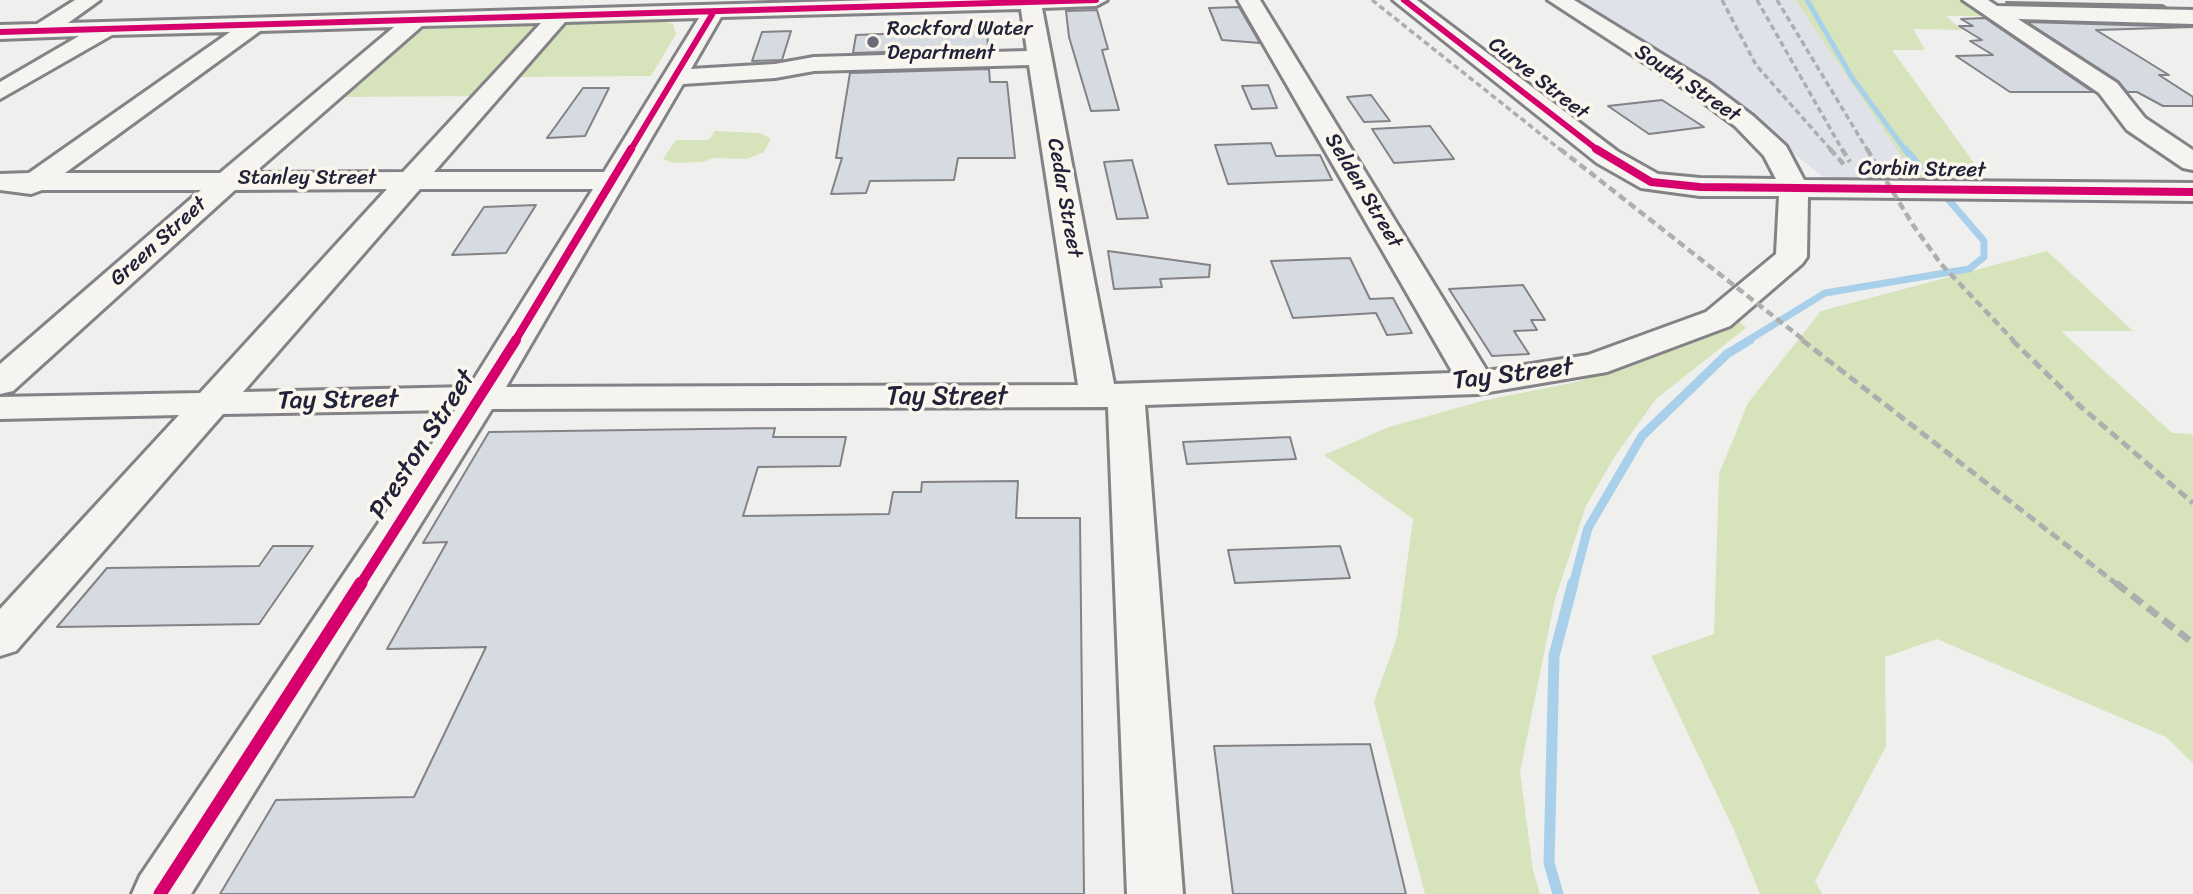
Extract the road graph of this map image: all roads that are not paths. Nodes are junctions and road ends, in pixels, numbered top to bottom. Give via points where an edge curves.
1 (89, 0) edge
2 (1096, 0) edge
3 (1249, 0) edge
4 (1404, 0) edge
5 (1559, 0) edge
6 (2079, 0) edge
7 (1030, 1) edge
8 (1983, 6) edge
9 (713, 13) junction
10 (2105, 15) junction
11 (558, 17) junction
12 (2193, 17) edge
13 (416, 20) junction
14 (254, 25) junction
15 (106, 30) junction
16 (42, 31) junction
17 (0, 32) edge
18 (1040, 58) junction
19 (674, 77) junction
20 (0, 92) edge
21 (2193, 162) edge
22 (230, 179) junction
23 (410, 179) junction
24 (614, 180) junction
25 (36, 181) junction
26 (0, 182) edge
27 (1651, 182) joint
28 (1794, 187) junction
29 (2193, 192) edge
30 (0, 207) edge
31 (0, 383) edge
32 (1478, 383) junction
33 (1112, 396) junction
34 (481, 398) junction
35 (210, 404) junction
36 (0, 408) edge
37 (0, 639) edge
38 (160, 894) edge
39 (1155, 894) edge

1 - 16 street
2 - 7 street
3 - 32 street, Selden Street
4 - 27 street, Curve Street via 1607,157
5 - 28 street, South Street via 1700,88 1744,121 1776,152
6 - 10 street
7 - 9 street
7 - 18 street, Cedar Street
8 - 10 street
8 - 21 street via 2108,88 2136,124
9 - 11 street
9 - 19 street, Preston Street
10 - 12 street
11 - 13 street
11 - 23 street
13 - 14 street
13 - 22 street, Green Street
14 - 15 street
14 - 25 street
15 - 16 street
15 - 20 street
16 - 17 street
18 - 19 street via 814,64
18 - 33 street, Cedar Street
19 - 24 street, Preston Street
22 - 23 street, Stanley Street
22 - 25 street, Stanley Street
22 - 31 street, Green Street
23 - 24 street, Stanley Street
23 - 35 street
24 - 34 street, Preston Street
25 - 26 street, Stanley Street
25 - 30 street
27 - 28 street, Corbin Street via 1681,187
28 - 29 street, Corbin Street
28 - 32 street, Tay Street via 1791,257 1718,319 1595,365
32 - 33 street, Tay Street
33 - 34 street, Tay Street
33 - 39 street, Cedar Street via 1129,425
34 - 35 street, Tay Street
34 - 38 street, Preston Street
35 - 36 street, Tay Street
35 - 37 street

